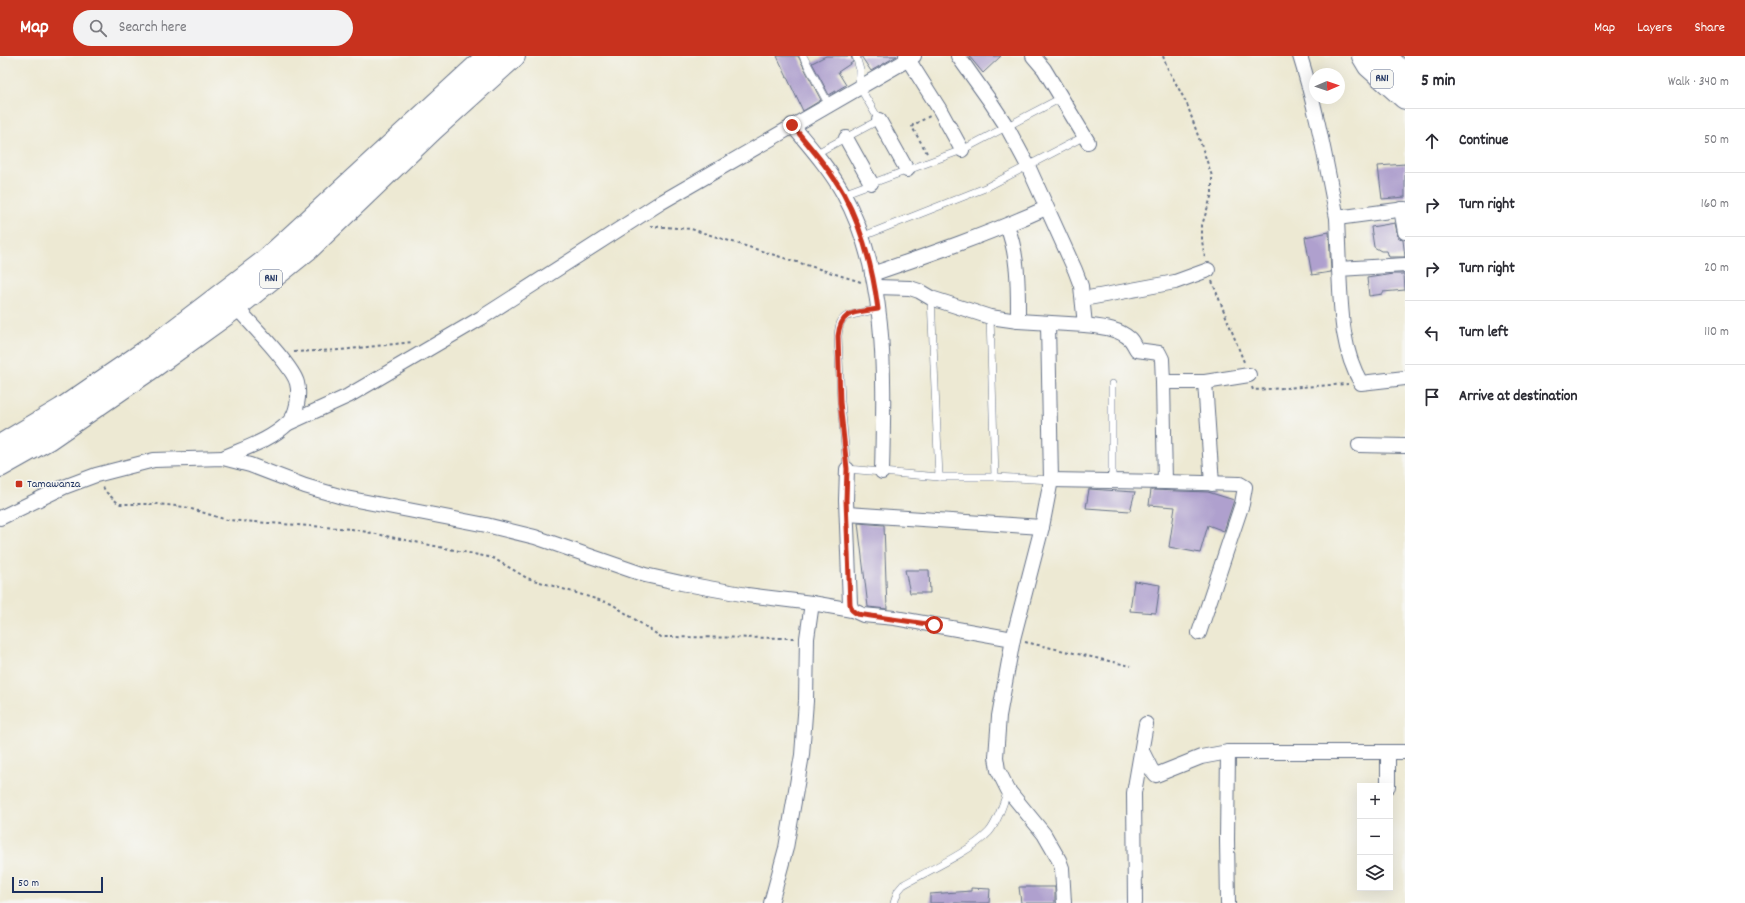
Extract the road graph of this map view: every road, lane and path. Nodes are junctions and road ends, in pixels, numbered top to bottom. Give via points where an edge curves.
1 (488, 56) edge
2 (514, 56) edge
3 (803, 56) edge
4 (856, 56) edge
5 (958, 56) edge
6 (1033, 56) edge
7 (1162, 56) edge
8 (1300, 56) edge
9 (1363, 56) edge
10 (1385, 56) edge
11 (909, 57) edge
12 (1405, 75) edge
13 (859, 86) junction
14 (1061, 98) junction
15 (1405, 98) edge
16 (828, 105) junction
17 (940, 110) junction
18 (879, 120) junction
19 (792, 125) junction
20 (1007, 127) junction
21 (846, 138) junction
22 (1086, 139) joint
23 (962, 150) junction
24 (816, 154) junction
25 (932, 160) junction
26 (1028, 166) junction
27 (907, 170) junction
28 (871, 183) junction
29 (843, 194) junction
30 (1046, 208) junction
31 (1403, 209) edge
32 (1337, 218) junction
33 (627, 224) junction
34 (1007, 226) junction
35 (1405, 232) edge
36 (862, 237) junction
37 (1405, 265) edge
38 (1339, 268) junction
39 (1208, 270) junction
40 (874, 280) junction
41 (931, 298) junction
42 (1083, 299) junction
43 (236, 307) junction
44 (878, 309) junction
45 (990, 317) junction
46 (1018, 321) junction
47 (1048, 324) junction
48 (1085, 325) junction
49 (416, 341) dead end
50 (277, 353) junction
51 (1249, 375) junction
52 (1405, 378) edge
53 (1163, 382) junction
54 (1205, 382) junction
55 (1361, 383) junction
56 (1112, 384) dead end
57 (289, 423) junction
58 (1359, 445) dead end
59 (0, 446) edge
60 (1405, 446) edge
61 (223, 458) junction
62 (0, 466) edge
63 (847, 469) junction
64 (882, 472) junction
65 (96, 475) junction
66 (939, 477) junction
67 (995, 478) junction
68 (1051, 480) junction
69 (1112, 480) junction
70 (1165, 482) junction
71 (1212, 484) junction
72 (847, 514) junction
73 (0, 518) edge
74 (1042, 527) junction
75 (812, 603) junction
76 (852, 610) junction
77 (1199, 633) dead end
78 (807, 638) junction
79 (1013, 639) junction
80 (1131, 666) dead end
81 (1146, 724) dead end
82 (1142, 751) junction
83 (1228, 752) junction
84 (1388, 752) junction
85 (1405, 752) edge
86 (1388, 783) edge
87 (1008, 790) junction
88 (771, 903) edge
89 (894, 903) edge
90 (1064, 903) edge
91 (1135, 903) edge
92 (1228, 903) edge

1 - 59 highway, RN1 via 264,262 154,346 62,410
2 - 43 highway, RN1 via 432,130 308,250
3 - 16 lane
4 - 13 lane via 860,70
5 - 20 street
6 - 14 street
7 - 39 path via 1187,104 1212,176 1212,194 1202,225 1202,241
8 - 32 street via 1312,94
9 - 15 highway, RN1 via 1369,66
10 - 12 highway, RN1
11 - 13 street
11 - 17 street
13 - 16 street
13 - 18 lane
14 - 20 lane
14 - 22 street
16 - 19 street
17 - 23 street
17 - 25 path via 912,127
18 - 21 lane
18 - 27 street
19 - 24 street
19 - 33 street
20 - 23 lane
20 - 26 street
21 - 24 lane
21 - 28 street
22 - 26 lane
23 - 25 lane
24 - 29 street
25 - 27 lane
26 - 30 street
26 - 36 lane via 985,188
27 - 28 lane
28 - 29 lane
29 - 36 street
30 - 34 street
30 - 42 street via 1075,270
31 - 32 street
31 - 35 street
32 - 38 street
33 - 40 path via 691,229
33 - 57 street via 421,354 348,396
34 - 40 street
34 - 46 street via 1016,259
36 - 40 street
37 - 38 street
38 - 55 street via 1340,308 1350,361
39 - 42 street via 1175,282
39 - 51 path
40 - 41 street via 919,290
40 - 44 street
41 - 45 street
41 - 66 lane
42 - 48 street
43 - 50 street
43 - 62 highway, RN1 via 54,434
44 - 63 lane via 847,316 839,326 840,402
44 - 64 street via 883,353
45 - 46 street
45 - 67 lane
46 - 47 street
47 - 48 street
47 - 68 street
48 - 53 street via 1119,332 1130,339 1136,350 1159,353 1162,359
49 - 50 path via 340,350
50 - 57 street via 297,382 295,411
51 - 54 street
51 - 55 path via 1253,390
52 - 55 street
53 - 54 street
53 - 70 street
54 - 71 street
56 - 69 lane
57 - 61 street via 270,436
58 - 60 street
61 - 65 street via 154,460
61 - 75 street via 346,498 535,537 645,575 747,595
63 - 64 lane
63 - 72 street
64 - 66 lane
65 - 73 street via 64,487
65 - 78 path via 106,492 119,504 185,507 227,520 352,529 492,558 527,578 612,604 661,637
66 - 67 lane
67 - 68 lane
68 - 69 street
68 - 74 street
69 - 70 street
70 - 71 street
71 - 77 street via 1240,484 1245,489
72 - 74 street
72 - 76 street
74 - 79 street
75 - 76 street
75 - 78 street
76 - 79 street via 857,614 895,618
78 - 88 street via 802,755 786,848
79 - 80 path
79 - 87 street via 996,738 998,770
81 - 82 street
82 - 83 street via 1156,775 1201,757
82 - 91 street via 1134,793
83 - 84 street
83 - 92 street
84 - 85 street
84 - 86 street
87 - 89 lane via 989,832 971,846 903,885
87 - 90 street via 1044,834 1059,860

